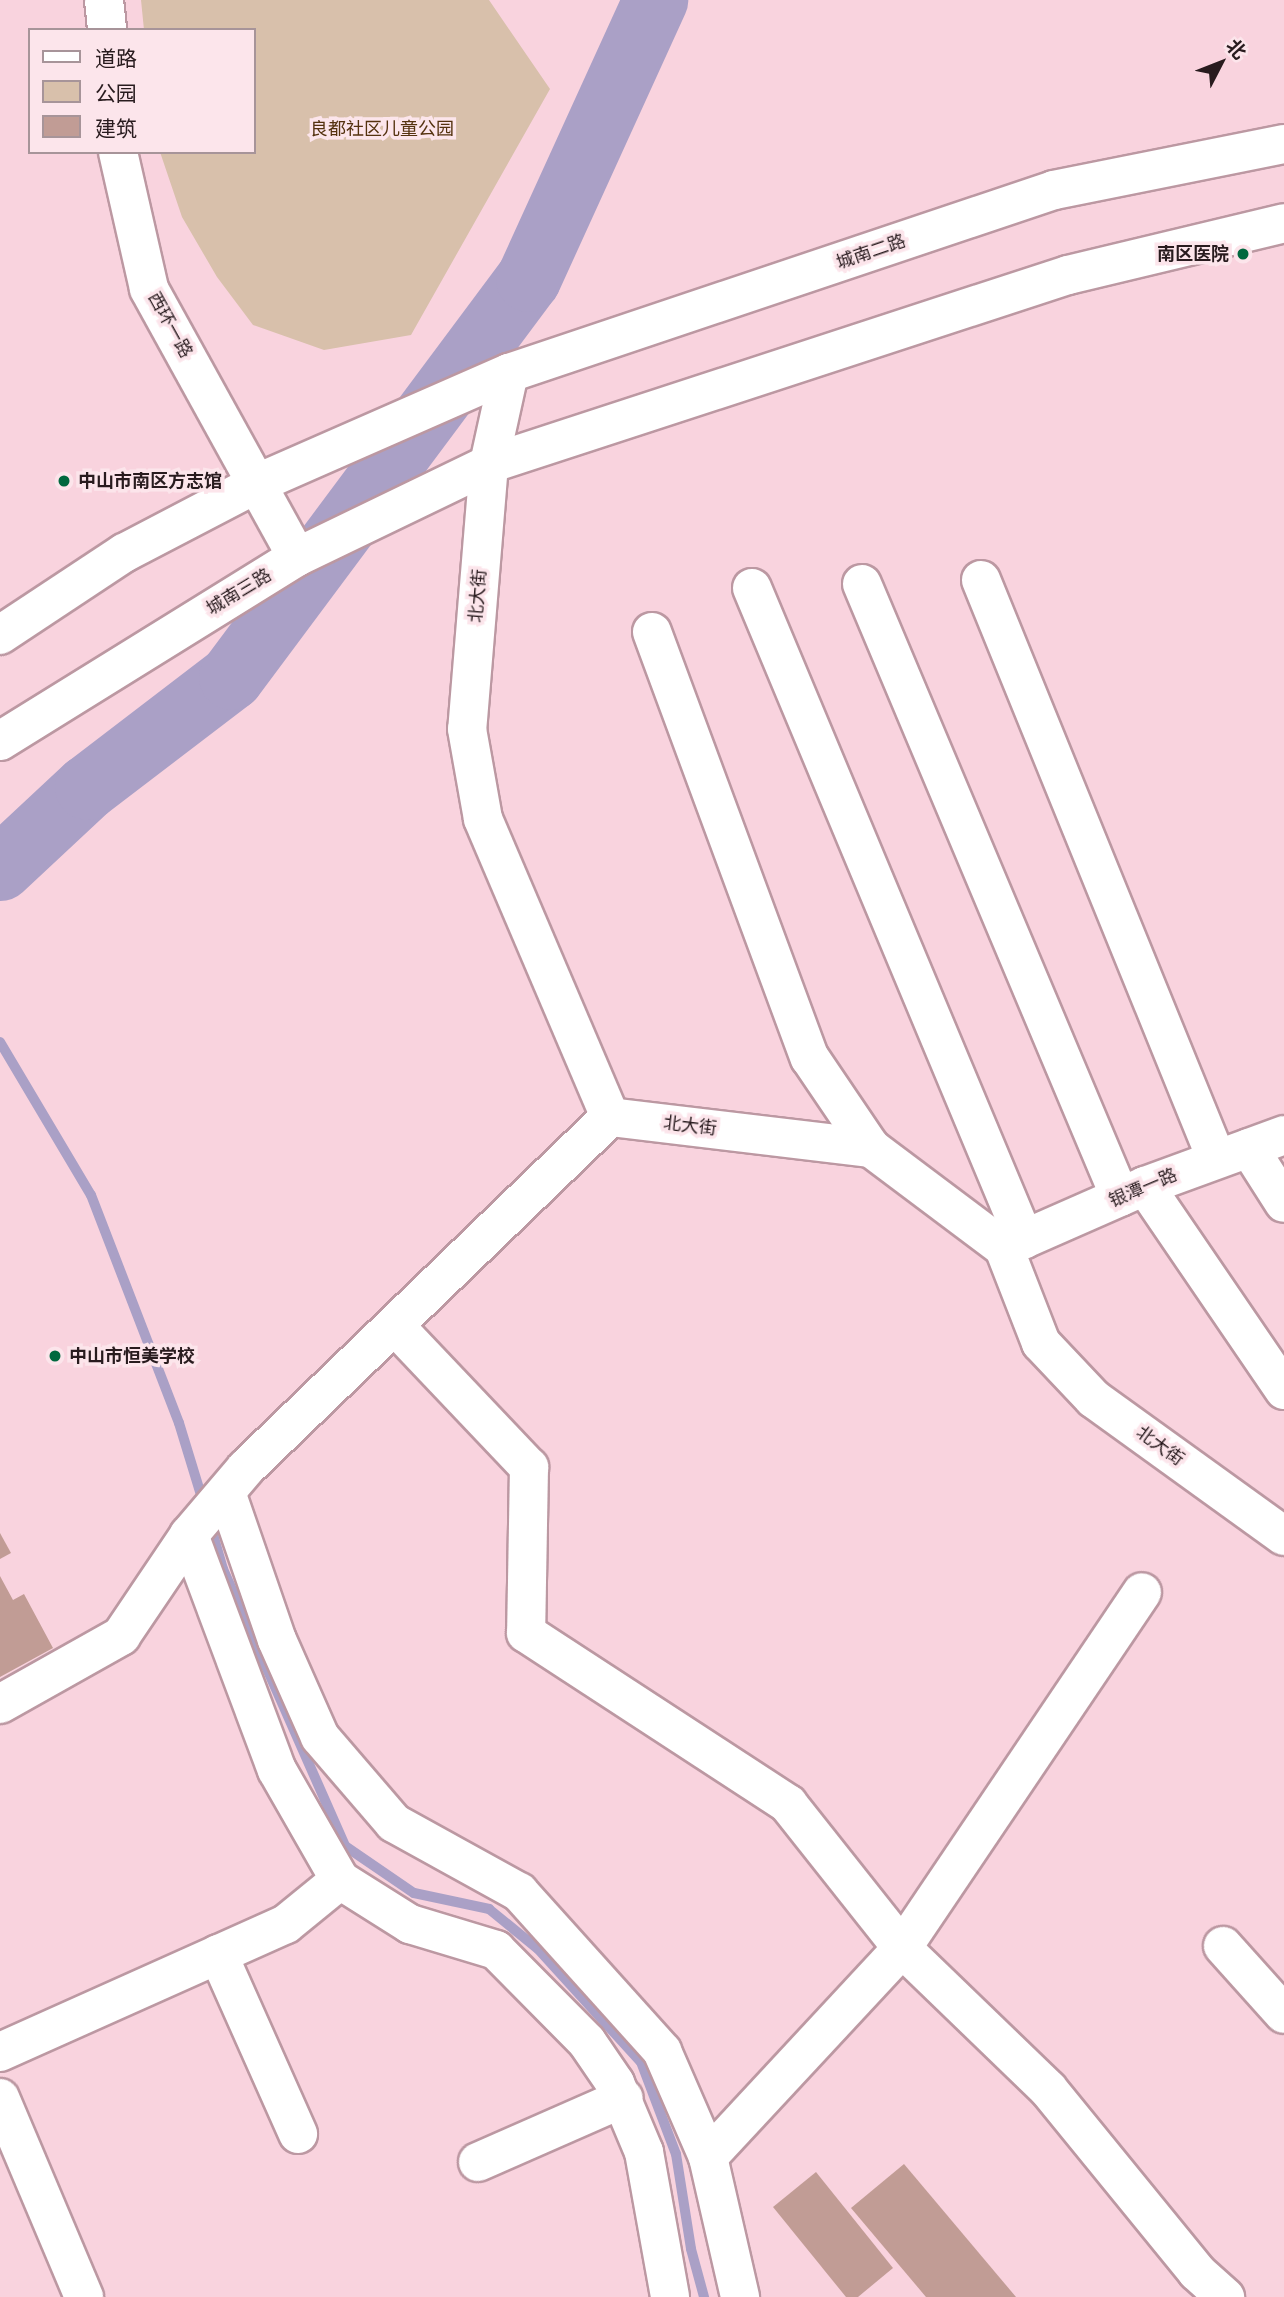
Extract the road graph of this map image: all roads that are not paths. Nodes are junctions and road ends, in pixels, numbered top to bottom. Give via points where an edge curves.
1 (104, 0) edge
2 (107, 28) edge
3 (1284, 144) edge
4 (118, 154) edge
5 (1284, 223) edge
6 (509, 373) junction
7 (489, 464) junction
8 (258, 482) junction
9 (297, 557) junction
10 (981, 580) dead end
11 (862, 584) dead end
12 (752, 588) dead end
13 (652, 632) dead end
14 (0, 635) edge
15 (0, 741) edge
16 (610, 1117) junction
17 (1284, 1135) edge
18 (871, 1148) junction
19 (1232, 1153) junction
20 (1133, 1191) junction
21 (1284, 1203) edge
22 (1014, 1243) junction
23 (395, 1326) junction
24 (1284, 1390) edge
25 (228, 1495) junction
26 (189, 1535) junction
27 (1284, 1535) edge
28 (1142, 1592) dead end
29 (0, 1704) edge
30 (340, 1880) junction
31 (1223, 1946) dead end
32 (902, 1948) junction
33 (218, 1954) junction
34 (1283, 2012) edge
35 (0, 2052) edge
36 (0, 2098) edge
37 (624, 2098) junction
38 (298, 2134) dead end
39 (708, 2157) junction
40 (478, 2162) dead end
41 (84, 2297) edge
42 (670, 2297) edge
43 (740, 2297) edge
44 (1225, 2297) edge

1 - 2 street
3 - 6 street, 城南二路 via 1054,190
4 - 8 street, 西环一路 via 149,289
5 - 7 street via 1068,275
6 - 7 street, 北大街
6 - 8 street, 城南二路
7 - 9 street, 城南三路
7 - 16 street, 北大街 via 467,729 471,755 483,819
8 - 9 street, 西环一路
8 - 14 street via 124,553
9 - 15 street, 城南三路
10 - 19 street
11 - 20 street
12 - 22 street, 北大街
13 - 18 street via 810,1058
16 - 18 street, 北大街
16 - 23 street
17 - 19 street, 银潭一路
18 - 22 street
19 - 20 street, 银潭一路
19 - 21 street
20 - 22 street, 银潭一路
20 - 24 street
22 - 27 street, 北大街 via 1041,1343 1094,1399
23 - 25 street via 246,1468
23 - 32 street via 529,1467 526,1633 788,1804
25 - 26 street
25 - 39 street via 277,1640 320,1737 394,1823 519,1892 662,2051
26 - 29 street via 121,1636
26 - 30 street via 277,1770
28 - 32 street
30 - 33 street via 286,1924
30 - 37 street via 410,1924 496,1950 587,2042
31 - 34 street
32 - 39 street
32 - 44 street via 1048,2089 1198,2272
33 - 35 street
33 - 38 street
36 - 41 street
37 - 40 street
37 - 42 street via 645,2152
39 - 43 street

